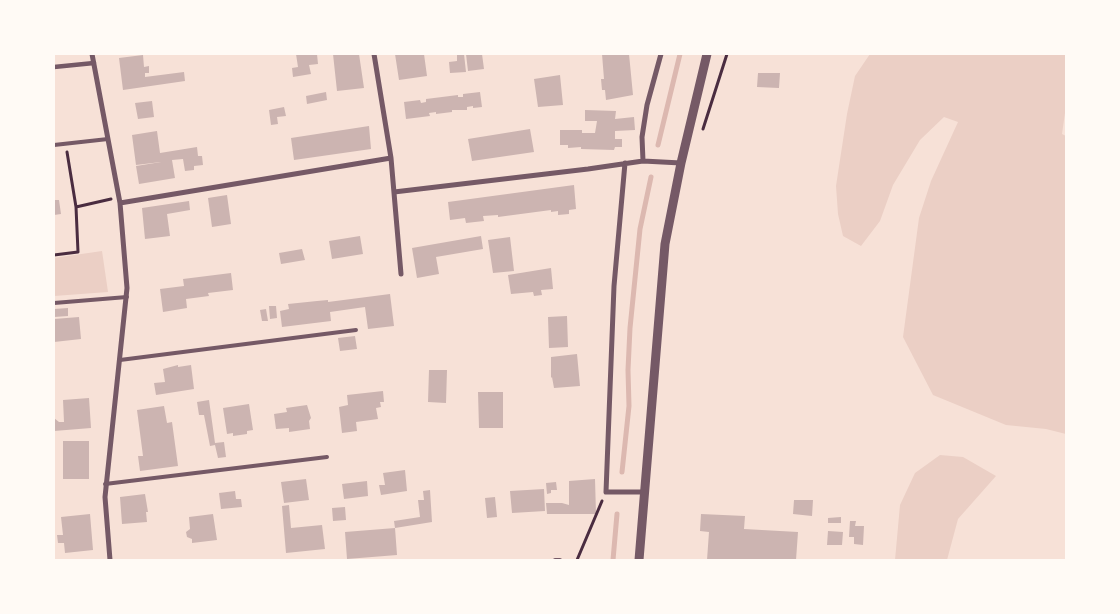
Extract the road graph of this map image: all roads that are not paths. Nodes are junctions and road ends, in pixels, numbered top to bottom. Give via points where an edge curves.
1 (92, 54) edge
2 (374, 54) edge
3 (661, 54) edge
4 (707, 54) edge
5 (94, 63) junction
6 (54, 67) edge
7 (108, 139) junction
8 (54, 145) edge
9 (391, 158) junction
10 (643, 160) junction
11 (625, 163) junction
12 (681, 163) junction
13 (394, 192) junction
14 (119, 200) junction
15 (402, 274) dead end
16 (126, 297) junction
17 (54, 303) edge
18 (356, 330) dead end
19 (120, 360) junction
20 (327, 457) dead end
21 (106, 484) junction
22 (644, 492) junction
23 (110, 560) edge
24 (555, 560) edge
25 (560, 560) edge
26 (639, 560) edge

1 - 5 street
2 - 9 street
3 - 10 street via 647,105 642,137
4 - 12 street
5 - 6 street
5 - 7 street
7 - 8 lane
7 - 14 street
9 - 13 street
9 - 14 street
10 - 11 street
10 - 12 street
11 - 13 street
11 - 22 street via 614,286 606,492
12 - 22 street via 665,244
13 - 15 street
14 - 16 street
16 - 17 lane
16 - 19 street
18 - 19 lane
19 - 21 street
20 - 21 lane
21 - 23 street via 105,515
22 - 26 street
24 - 25 lane

